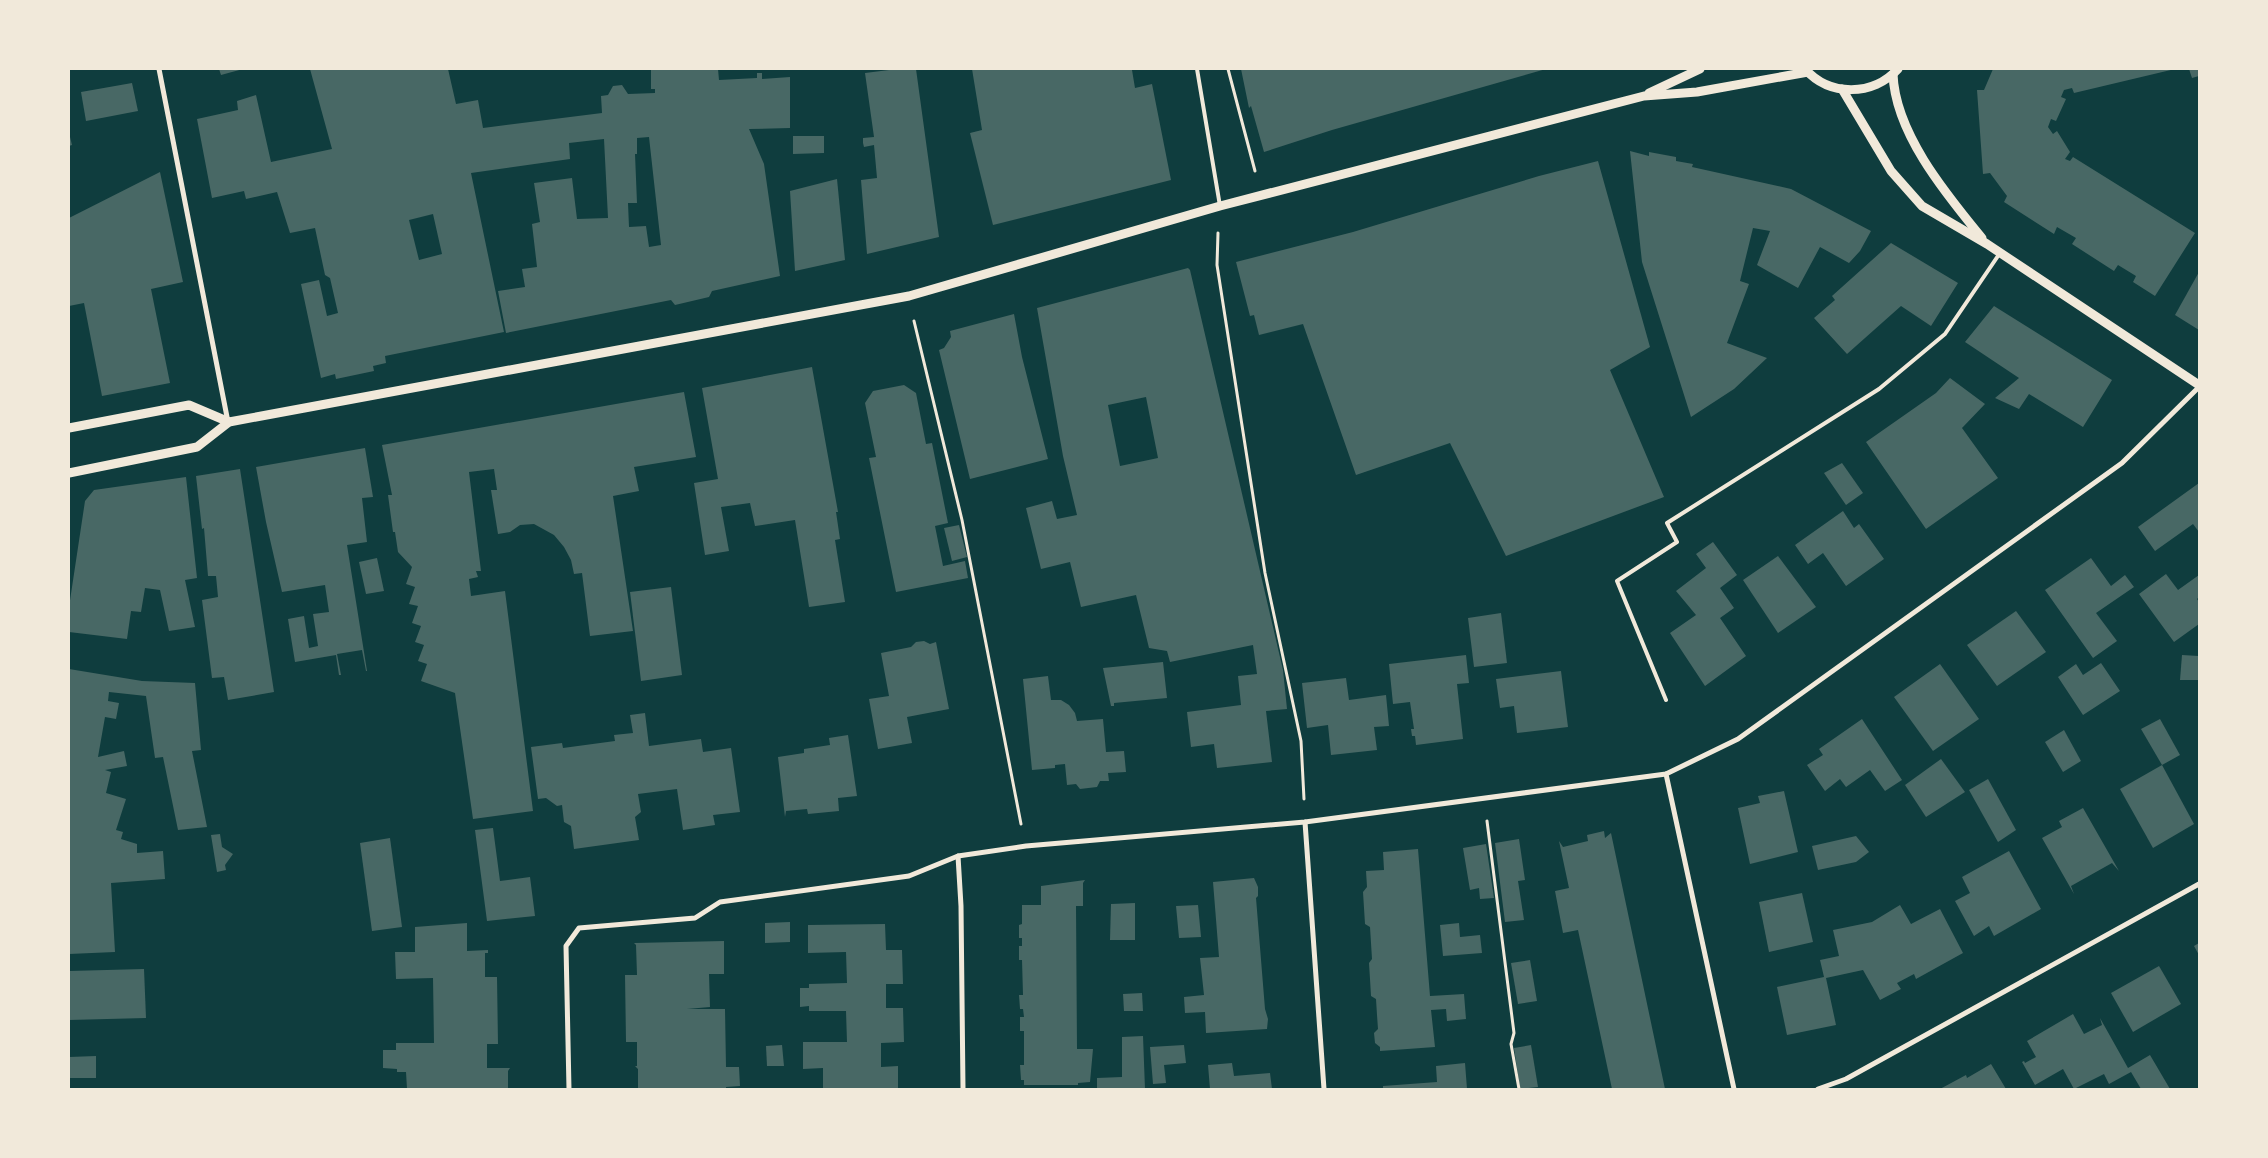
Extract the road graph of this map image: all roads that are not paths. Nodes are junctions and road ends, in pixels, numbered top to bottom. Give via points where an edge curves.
1 (160, 69) edge
2 (1197, 69) edge
3 (1700, 69) edge
4 (1806, 70) edge
5 (1896, 71) edge
6 (1842, 90) junction
7 (1644, 96) junction
8 (1220, 206) junction
9 (1987, 244) junction
10 (2000, 253) junction
11 (2199, 386) edge
12 (228, 422) junction
13 (69, 428) edge
14 (69, 473) edge
15 (1666, 700) dead end
16 (1666, 774) junction
17 (1305, 822) junction
18 (958, 856) junction
19 (2199, 884) edge
20 (569, 1089) edge
21 (963, 1089) edge
22 (1324, 1089) edge
23 (1734, 1089) edge
24 (1818, 1089) edge

1 - 12 street
2 - 8 lane
3 - 7 street
4 - 6 street via 1824,84
4 - 7 street via 1697,92
5 - 6 street via 1878,84 1860,90
5 - 9 street via 1894,92 1898,109 1922,156 1953,203
6 - 9 street via 1891,170 1922,206
7 - 8 street
8 - 12 street via 909,296
9 - 10 street
10 - 11 street
10 - 15 lane via 1945,334 1879,388 1667,523 1677,542 1617,581
11 - 16 street via 2122,463 1738,739
12 - 13 street via 189,405
12 - 14 street via 197,447
16 - 17 street
16 - 23 street
17 - 18 street via 1026,846
17 - 22 street
18 - 20 street via 909,876 720,902 695,918 579,928 566,946
18 - 21 street
19 - 24 street via 1846,1079

